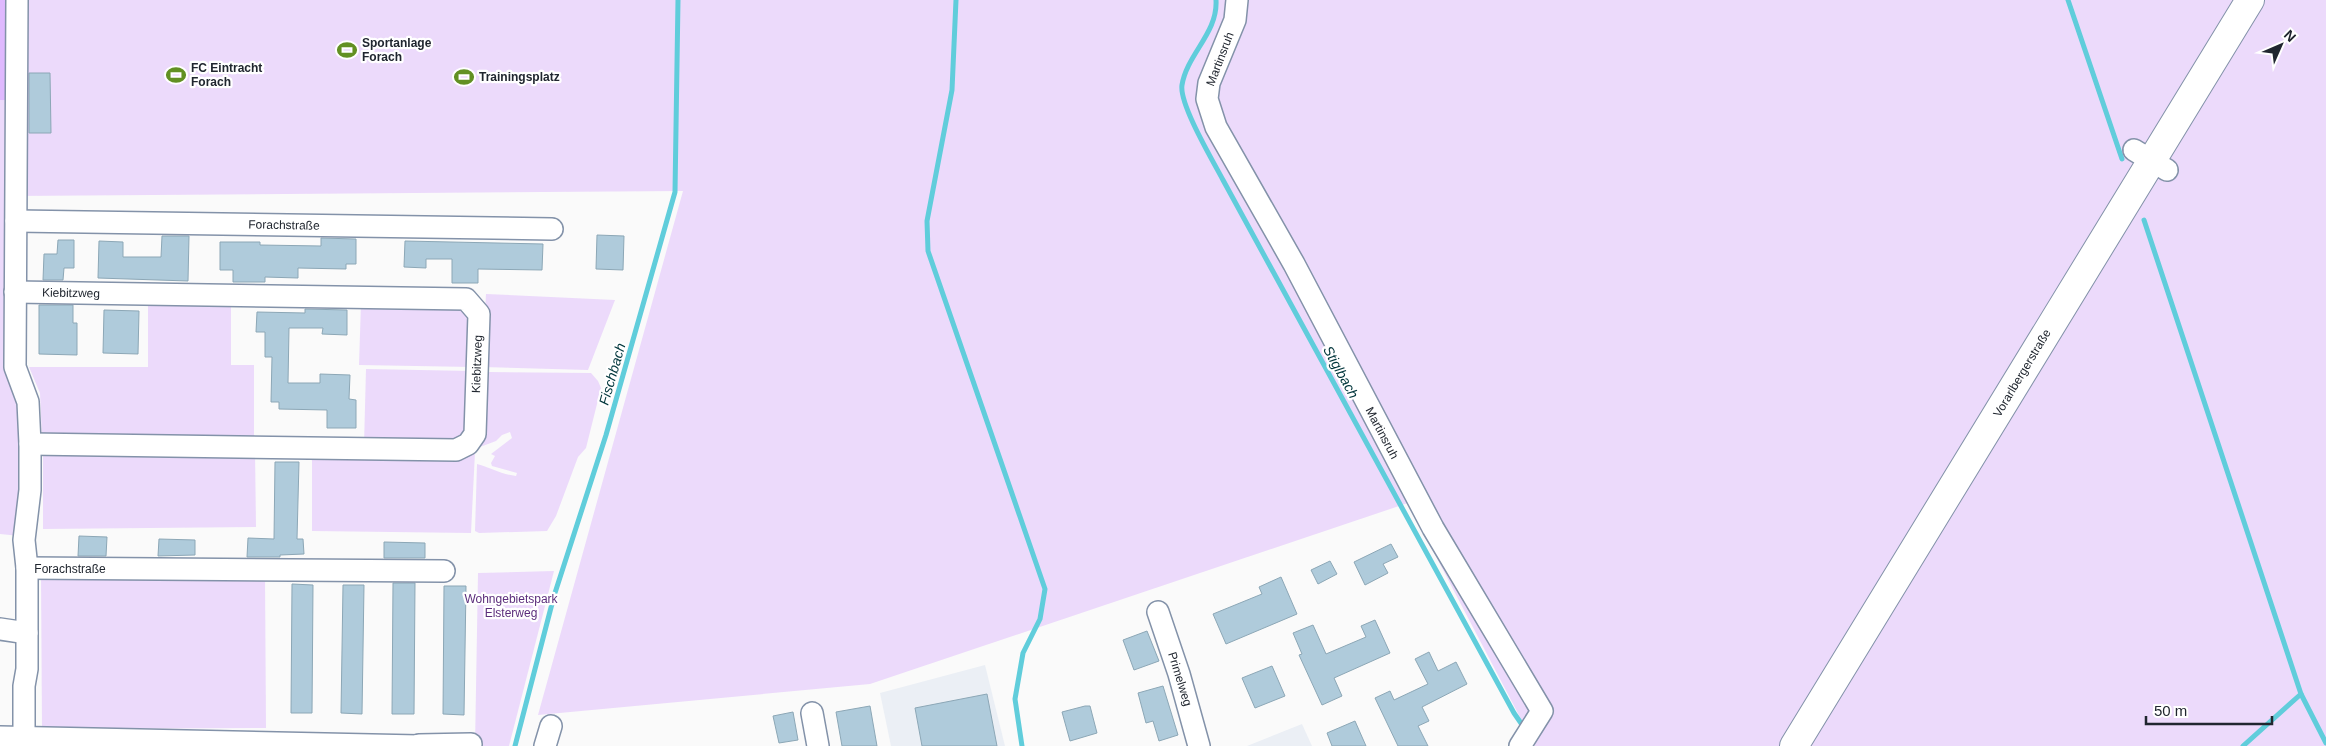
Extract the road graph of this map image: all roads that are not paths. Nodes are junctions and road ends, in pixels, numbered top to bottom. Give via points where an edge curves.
1 (17, 0) edge
2 (1237, 0) edge
3 (2250, 0) edge
4 (16, 221) junction
5 (552, 229) dead end
6 (15, 292) junction
7 (30, 444) junction
8 (27, 568) junction
9 (444, 571) dead end
10 (1158, 612) dead end
11 (0, 629) edge
12 (27, 633) junction
13 (812, 713) dead end
14 (551, 726) dead end
15 (0, 737) edge
16 (24, 741) edge
17 (471, 744) dead end
18 (1521, 745) edge
19 (419, 746) edge
20 (545, 746) edge
21 (818, 746) edge
22 (1199, 746) edge
23 (1794, 746) edge

1 - 4 street, Forachstraße
2 - 18 street, Martinsruh via 1235,20 1209,83 1207,99 1216,127 1294,264 1433,528 1542,711
3 - 23 main road, Vorarlbergerstraße
4 - 5 street, Forachstraße
4 - 6 street, Forachstraße
6 - 7 street, Forachstraße via 15,367 28,402
6 - 7 street, Kiebitzweg via 466,299 479,314 475,434 468,444 456,450
7 - 8 street, Forachstraße via 30,490 24,540
8 - 9 street, Forachstraße
8 - 12 street, Forachstraße
10 - 22 street, Primelweg
11 - 12 street
12 - 16 street, Forachstraße
13 - 21 street
14 - 20 street
15 - 16 street
16 - 19 street
17 - 19 street

